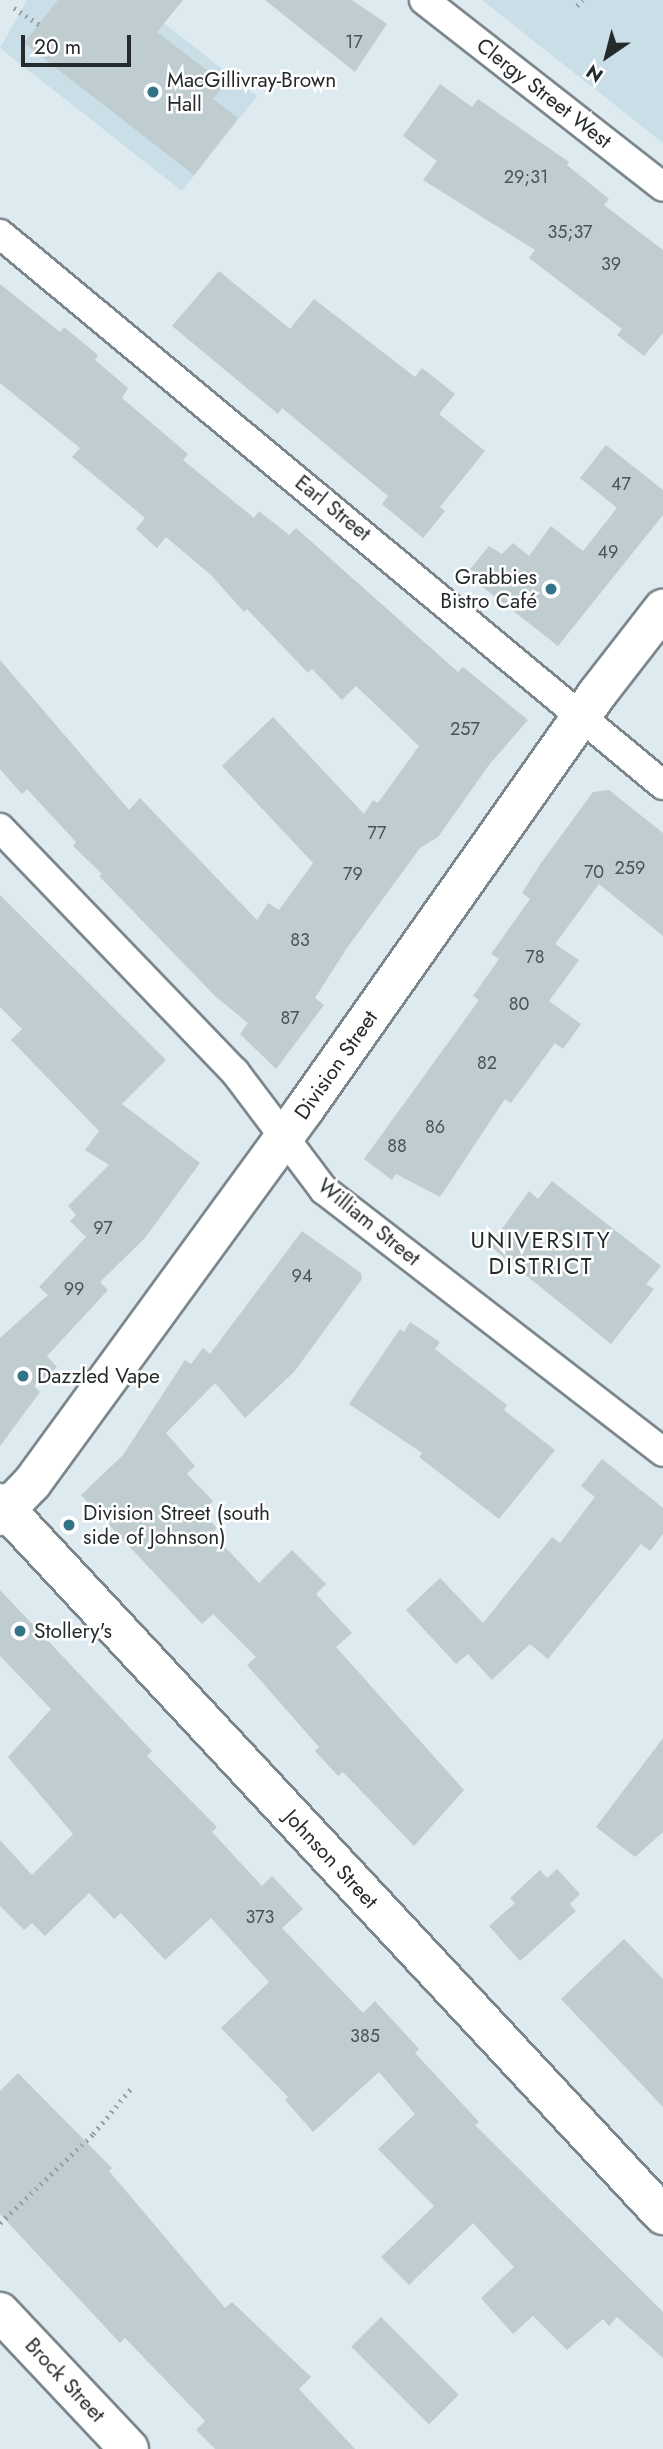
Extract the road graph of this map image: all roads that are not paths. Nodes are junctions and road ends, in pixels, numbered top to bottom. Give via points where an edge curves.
1 (424, 0) edge
2 (663, 187) edge
3 (0, 234) edge
4 (663, 609) edge
5 (582, 716) junction
6 (663, 785) edge
7 (0, 828) edge
8 (285, 1137) junction
9 (663, 1452) edge
10 (2, 1510) edge
11 (663, 2215) edge
12 (0, 2312) edge
13 (129, 2449) edge

1 - 2 street, Clergy Street West
3 - 5 street, Earl Street
4 - 5 main road, Division Street
5 - 6 street, Earl Street
5 - 8 main road, Division Street
7 - 8 street, William Street via 235,1072
8 - 9 street, William Street via 324,1190
8 - 10 main road, Division Street via 32,1483
10 - 11 main road, Johnson Street
12 - 13 main road, Brock Street

